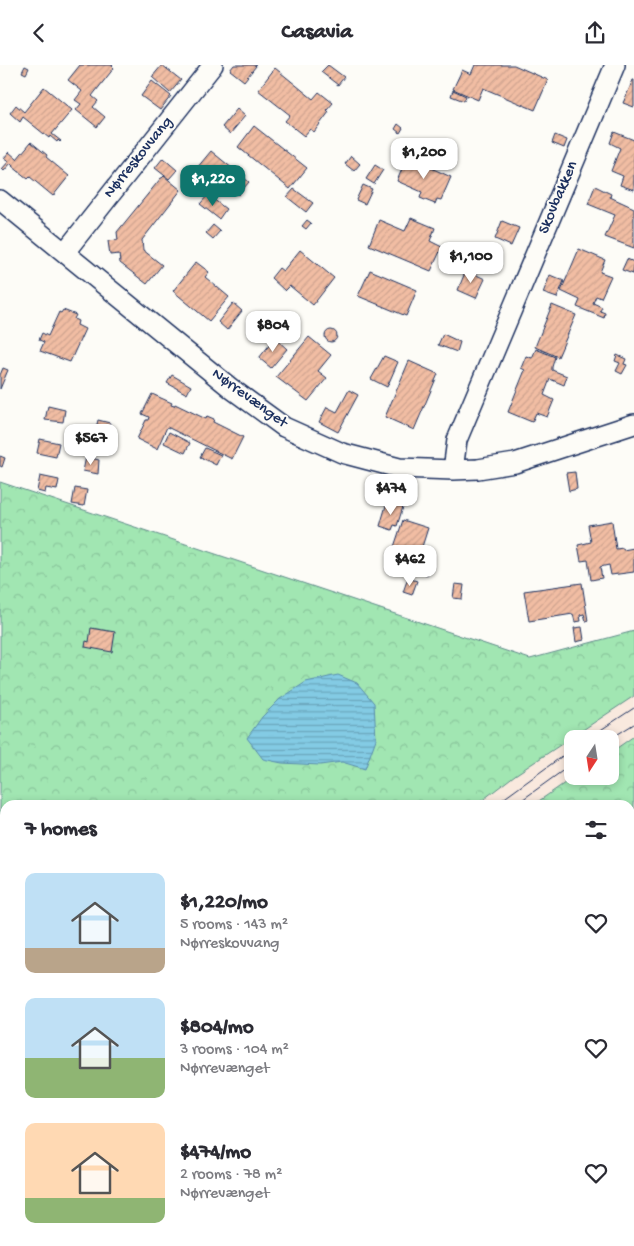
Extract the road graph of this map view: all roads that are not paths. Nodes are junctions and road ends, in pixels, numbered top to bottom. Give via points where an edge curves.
1 (213, 65) edge
2 (615, 65) edge
3 (0, 200) edge
4 (64, 252) junction
5 (634, 424) edge
6 (453, 470) junction

1 - 4 street, Nørreskovvang
2 - 6 street, Skovbakken via 457,440
3 - 4 street, Nørrevænget
4 - 6 street, Nørrevænget via 232,389 284,427 361,459 399,468
5 - 6 street, Nørrevænget via 515,463

